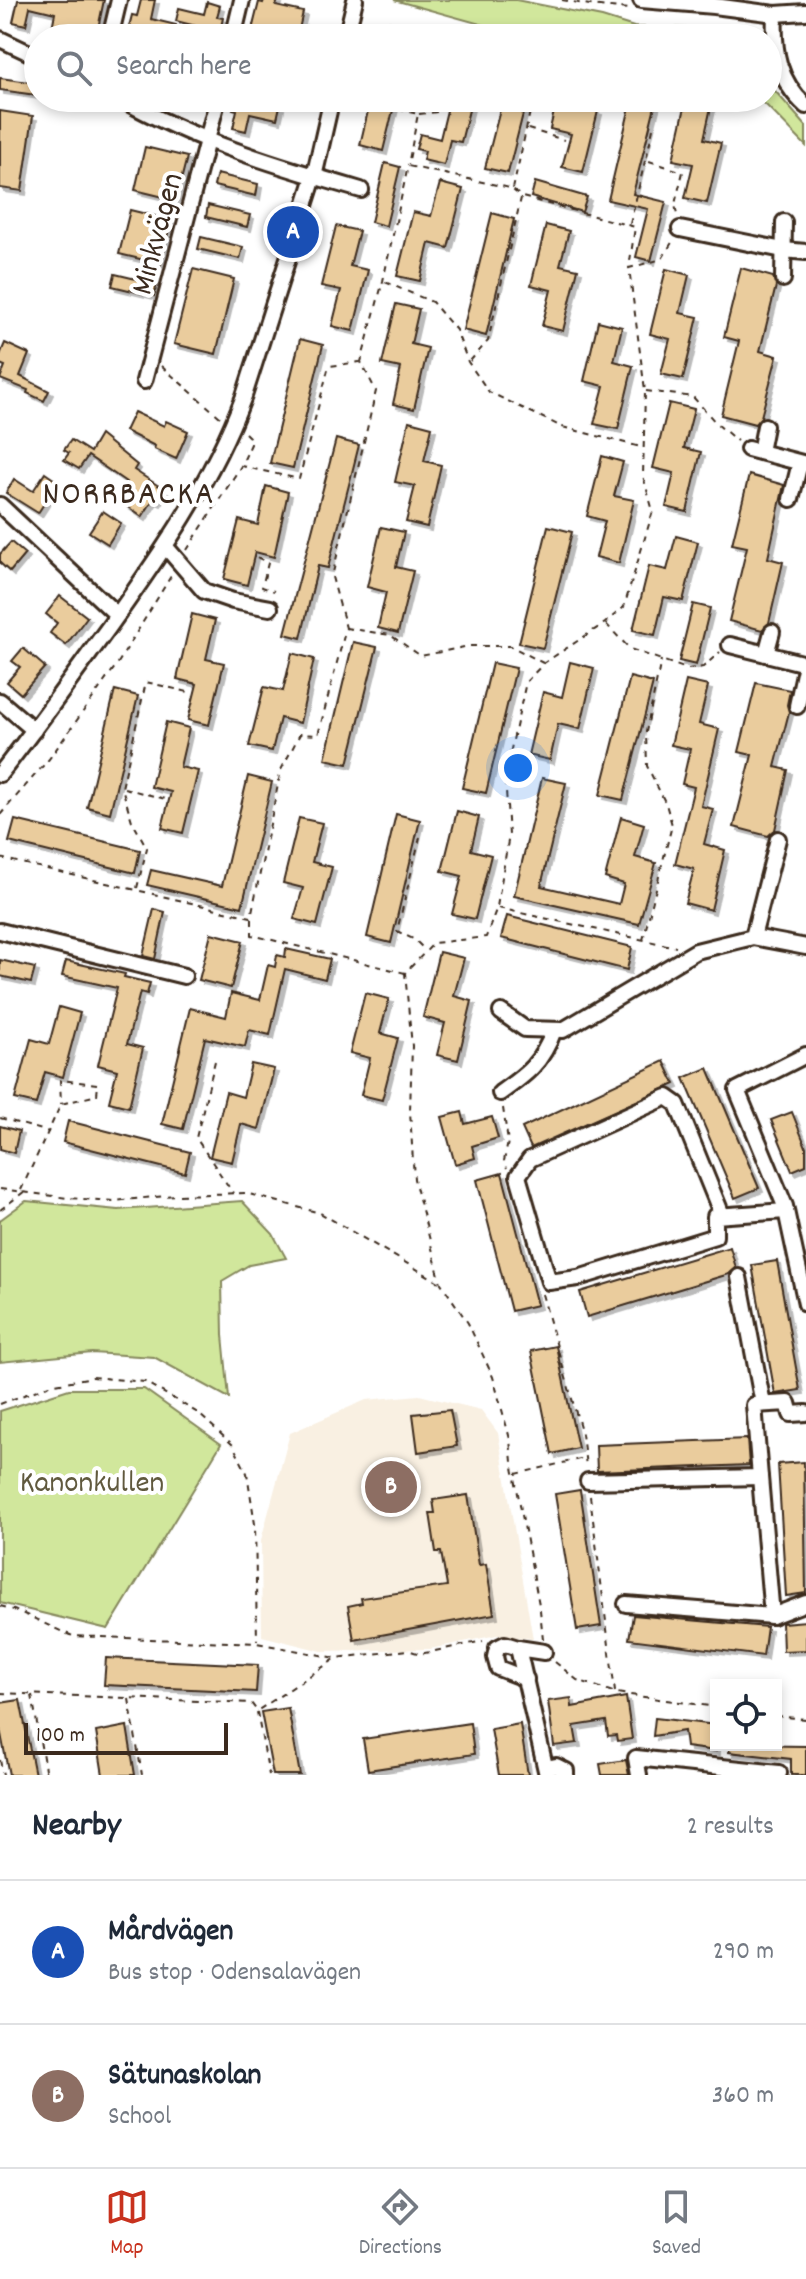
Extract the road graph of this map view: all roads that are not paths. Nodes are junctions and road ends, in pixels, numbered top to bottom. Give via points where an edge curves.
1 (119, 0) edge
2 (242, 0) edge
3 (355, 0) edge
4 (641, 0) edge
5 (806, 12) edge
6 (775, 14) junction
7 (113, 24) edge
8 (236, 24) edge
9 (349, 24) edge
10 (775, 24) edge
11 (0, 39) edge
12 (24, 50) edge
13 (782, 76) edge
14 (806, 106) edge
15 (144, 112) edge
16 (215, 112) edge
17 (329, 112) edge
18 (208, 142) junction
19 (314, 177) junction
20 (361, 190) dead end
21 (784, 222) dead end
22 (680, 229) road end
23 (783, 250) junction
24 (806, 252) edge
25 (783, 279) dead end
26 (144, 381) dead end
27 (765, 426) dead end
28 (803, 463) edge
29 (791, 499) dead end
30 (0, 505) edge
31 (166, 547) junction
32 (270, 608) dead end
33 (117, 615) junction
34 (772, 632) dead end
35 (730, 645) road end
36 (766, 654) junction
37 (806, 664) edge
38 (0, 701) edge
39 (797, 706) dead end
40 (34, 730) junction
41 (0, 774) edge
42 (778, 839) dead end
43 (0, 931) edge
44 (753, 937) junction
45 (806, 947) edge
46 (184, 976) dead end
47 (501, 1012) dead end
48 (554, 1030) junction
49 (802, 1057) edge
50 (500, 1093) road end
51 (786, 1211) junction
52 (722, 1215) junction
53 (739, 1277) dead end
54 (806, 1304) edge
55 (763, 1404) junction
56 (806, 1413) edge
57 (760, 1477) junction
58 (588, 1481) road end
59 (806, 1603) edge
60 (626, 1604) dead end
61 (772, 1616) junction
62 (518, 1648) junction
63 (544, 1652) road end
64 (526, 1679) junction
65 (547, 1772) edge
66 (566, 1775) edge
67 (639, 1775) edge
68 (778, 1775) edge

1 - 7 street
2 - 8 street
3 - 9 street
4 - 6 street
5 - 6 street
6 - 10 street
11 - 12 street
13 - 14 street
15 - 18 street
16 - 18 street, Minkvägen
17 - 19 street
18 - 19 street
18 - 26 street, Minkvägen
19 - 20 street
19 - 31 street via 233,424
21 - 23 street
22 - 23 street
23 - 24 street
23 - 25 street
27 - 28 street via 754,451
28 - 29 street
30 - 33 street
31 - 32 street via 204,591
31 - 33 street
33 - 40 street
34 - 36 street
35 - 36 street
36 - 37 street
37 - 39 street
38 - 40 street
40 - 41 street
42 - 44 street
43 - 46 street
44 - 45 street
44 - 48 street via 696,951 563,1030
47 - 48 street via 525,1029
48 - 50 street via 530,1072
49 - 51 street via 737,1090
51 - 52 street
51 - 54 street
52 - 52 street via 715,1216 715,1236 549,1282 518,1176 530,1159 667,1097 677,1104
53 - 55 street
55 - 56 street via 788,1403 791,1414
55 - 57 street via 754,1405
57 - 58 street
57 - 61 street
59 - 61 street
60 - 61 street
62 - 63 street
62 - 64 street
62 - 64 street via 505,1644 495,1657 498,1668
64 - 65 street
65 - 66 street via 556,1766
67 - 68 street via 636,1758

